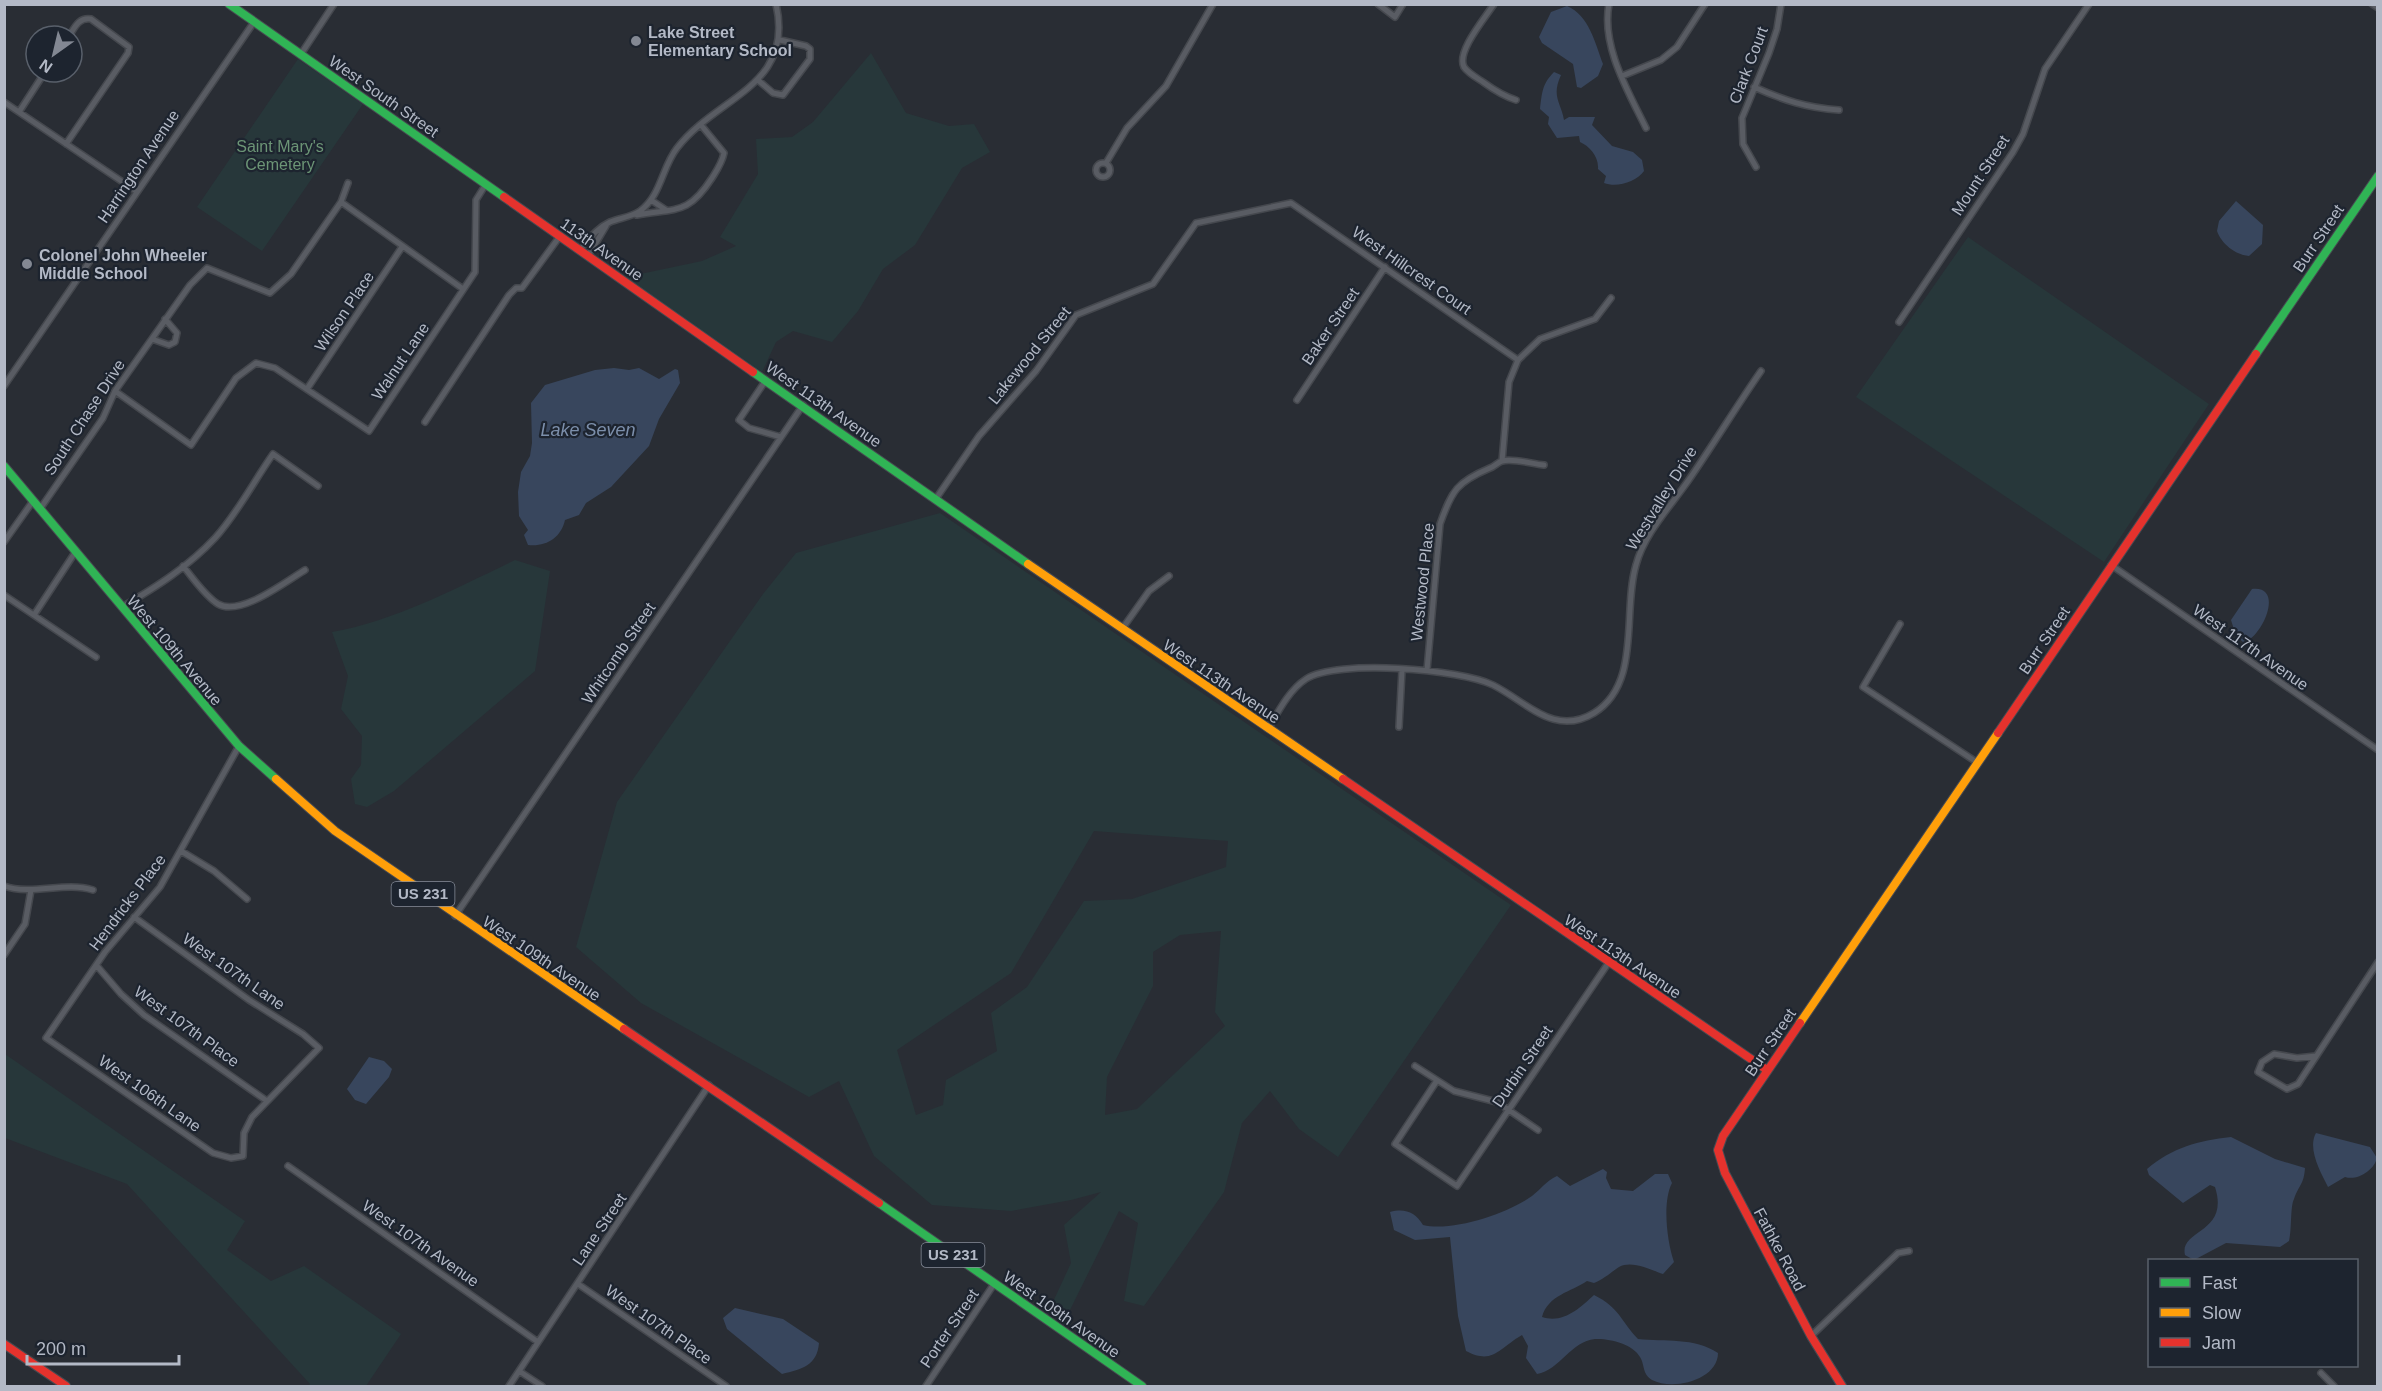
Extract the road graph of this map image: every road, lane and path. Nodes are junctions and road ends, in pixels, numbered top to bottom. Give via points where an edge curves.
1 (229, 4) edge
2 (334, 4) edge
3 (776, 4) edge
4 (1213, 4) edge
5 (1378, 4) edge
6 (1403, 4) edge
7 (1494, 4) edge
8 (1609, 4) edge
9 (1705, 4) edge
10 (1781, 4) edge
11 (2372, 4) edge
12 (2087, 5) edge
13 (2378, 8) edge
14 (254, 22) junction
15 (78, 24) edge
16 (780, 39) junction
17 (301, 54) junction
18 (1622, 76) junction
19 (759, 81) junction
20 (37, 84) edge
21 (1754, 87) junction
22 (1516, 100) dead end
23 (4, 102) edge
24 (1839, 110) dead end
25 (19, 111) junction
26 (701, 125) junction
27 (1646, 128) dead end
28 (66, 144) junction
29 (1106, 163) dead end
30 (1756, 166) dead end
31 (2378, 176) edge
32 (348, 183) dead end
33 (486, 184) junction
34 (136, 191) junction
35 (651, 200) junction
36 (341, 202) junction
37 (1291, 203) joint
38 (523, 210) joint
39 (666, 210) junction
40 (627, 217) junction
41 (607, 224) junction
42 (560, 236) junction
43 (402, 247) junction
44 (580, 250) junction
45 (588, 256) junction
46 (1385, 267) junction
47 (463, 289) junction
48 (1611, 298) dead end
49 (666, 309) joint
50 (165, 319) junction
51 (1899, 322) dead end
52 (152, 339) junction
53 (1518, 360) junction
54 (1761, 371) dead end
55 (766, 380) junction
56 (4, 386) edge
57 (308, 389) junction
58 (115, 391) junction
59 (1297, 400) dead end
60 (803, 405) junction
61 (425, 422) dead end
62 (781, 437) junction
63 (1502, 461) junction
64 (1544, 465) dead end
65 (4, 466) edge
66 (318, 486) dead end
67 (935, 500) junction
68 (33, 501) junction
69 (40, 509) junction
70 (4, 542) edge
71 (76, 551) junction
72 (2110, 565) junction
73 (183, 566) junction
74 (305, 570) dead end
75 (1169, 576) dead end
76 (4, 595) edge
77 (122, 607) junction
78 (34, 615) junction
79 (1900, 624) dead end
80 (1122, 629) junction
81 (96, 657) dead end
82 (1402, 670) junction
83 (1427, 670) junction
84 (1399, 727) dead end
85 (1268, 729) junction
86 (239, 746) junction
87 (2378, 750) edge
88 (1978, 763) junction
89 (181, 851) junction
90 (4, 886) edge
91 (31, 890) junction
92 (93, 890) dead end
93 (247, 899) dead end
94 (455, 916) junction
95 (134, 917) junction
96 (4, 955) edge
97 (2378, 962) edge
98 (1609, 963) junction
99 (97, 966) junction
100 (46, 1038) joint
101 (2316, 1056) junction
102 (1415, 1066) dead end
103 (1767, 1070) junction
104 (1436, 1082) junction
105 (709, 1085) junction
106 (267, 1101) junction
107 (1508, 1110) junction
108 (1734, 1120) joint
109 (1538, 1130) dead end
110 (288, 1166) dead end
111 (1909, 1251) dead end
112 (578, 1284) junction
113 (994, 1284) junction
114 (1810, 1336) junction
115 (538, 1342) junction
116 (4, 1344) edge
117 (519, 1371) junction
118 (2321, 1373) dead end
119 (66, 1386) edge
120 (509, 1386) edge
121 (542, 1386) edge
122 (726, 1386) edge
123 (926, 1386) edge
124 (1142, 1386) edge
125 (1842, 1386) edge
126 (2334, 1386) edge

1 - 14 street, West South Street
2 - 17 street
3 - 16 street
4 - 29 street via 1158,98 1127,128
5 - 6 street via 1395,16
7 - 22 street via 1467,44 1462,60 1465,69 1503,96
8 - 18 street via 1607,27
9 - 18 street via 1677,47 1661,60
10 - 21 street, Clark Court via 1777,29
11 - 13 street
12 - 51 street, Mount Street via 2045,69 2013,152
14 - 17 street, West South Street
14 - 34 street, Harrington Avenue
15 - 28 street via 85,18 91,19 129,47
16 - 19 street via 773,60
16 - 19 street via 806,46 810,59 783,95 773,93
17 - 33 street, West South Street
18 - 27 street
19 - 26 street
20 - 25 street
21 - 24 street via 1789,103
21 - 30 street, Clark Court via 1740,133
23 - 25 street
25 - 28 street
26 - 35 street via 670,157
26 - 39 street via 724,153 723,162 694,203
28 - 34 street
31 - 72 street, Burr Street
32 - 36 street, South Chase Drive
33 - 38 street, West South Street
33 - 47 street, Walnut Lane via 476,200 473,218 475,272
34 - 56 street, Harrington Avenue
35 - 39 street
35 - 40 street
36 - 43 street
36 - 50 street, South Chase Drive via 291,274 270,293 207,268
37 - 46 street, West Hillcrest Court
37 - 67 street, Lakewood Street via 1196,223 1154,284 1076,315 1036,371 979,436
38 - 42 street, 113th Avenue
39 - 40 street
40 - 41 street
41 - 44 street
41 - 45 street
42 - 44 street, 113th Avenue
42 - 61 street via 522,288 509,294
43 - 47 street
43 - 57 street, Wilson Place
44 - 45 street, 113th Avenue
45 - 49 street, 113th Avenue
46 - 53 street, West Hillcrest Court
46 - 59 street, Baker Street
47 - 57 street, Walnut Lane via 369,431
48 - 53 street via 1595,320 1540,339
49 - 55 street, West 113th Avenue
50 - 52 street, South Chase Drive
50 - 52 street via 177,333 175,342 169,345
52 - 58 street, South Chase Drive
53 - 63 street via 1509,381
54 - 83 street, Westvalley Drive via 1648,538 1637,561 1621,683 1611,698 1595,712 1564,722 1534,713 1492,685
55 - 60 street, West 113th Avenue
55 - 62 street via 739,420 749,428
57 - 58 street, Walnut Lane via 275,368 256,363 236,378 191,445
58 - 69 street, South Chase Drive via 103,418
60 - 62 street, Whitcomb Street
60 - 67 street, West 113th Avenue
62 - 94 street, Whitcomb Street
63 - 64 street, Westwood Place
63 - 83 street, Westwood Place via 1476,472 1459,486 1440,524
65 - 68 street, West 109th Avenue / US 231
66 - 73 street via 273,454 217,536
67 - 80 street, West 113th Avenue
68 - 69 street, West 109th Avenue / US 231
68 - 70 street
69 - 71 street, West 109th Avenue / US 231
71 - 77 street, West 109th Avenue / US 231
71 - 78 street
72 - 87 street, West 117th Avenue
72 - 88 street, Burr Street
73 - 74 street via 216,603 231,608 244,605
73 - 77 street
75 - 80 street via 1149,591
76 - 78 street
77 - 86 street, West 109th Avenue / US 231
78 - 81 street
79 - 88 street via 1863,687
80 - 85 street, West 113th Avenue
82 - 83 street, Westvalley Drive
82 - 84 street
82 - 85 street, Westvalley Drive via 1354,666 1329,669 1306,679 1287,698
85 - 98 street, West 113th Avenue
86 - 89 street, Hendricks Place
86 - 94 street, West 109th Avenue / US 231 via 335,831
88 - 103 street, Burr Street
89 - 93 street via 214,871
89 - 95 street, Hendricks Place via 160,887
90 - 91 street
91 - 92 street via 79,886
91 - 96 street via 25,924
94 - 105 street, West 109th Avenue / US 231
95 - 99 street, Hendricks Place
95 - 106 street, West 107th Lane via 319,1048
97 - 101 street
98 - 103 street, West 113th Avenue
98 - 107 street, Durbin Street
99 - 100 street, Hendricks Place
99 - 106 street, West 107th Place via 144,1015
100 - 106 street, West 106th Lane via 213,1153 231,1158 243,1156 244,1133
101 - 101 street via 2306,1059 2274,1054 2262,1062 2258,1072 2286,1089 2293,1088
102 - 104 street
103 - 108 street, Burr Street
104 - 107 street via 1454,1091 1484,1097
104 - 107 street, Durbin Street via 1395,1144 1457,1186
105 - 112 street, Lane Street
105 - 113 street, West 109th Avenue / US 231
107 - 109 street
108 - 114 street, Fathke Road via 1718,1150 1720,1163
110 - 115 street, West 107th Avenue
111 - 114 street via 1898,1253
112 - 115 street, Lane Street
112 - 122 street, West 107th Place
113 - 123 street, Porter Street
113 - 124 street, West 109th Avenue / US 231
114 - 125 street, Fathke Road
115 - 117 street, Lane Street
116 - 119 street
117 - 120 street, Lane Street
117 - 121 street
118 - 126 street

